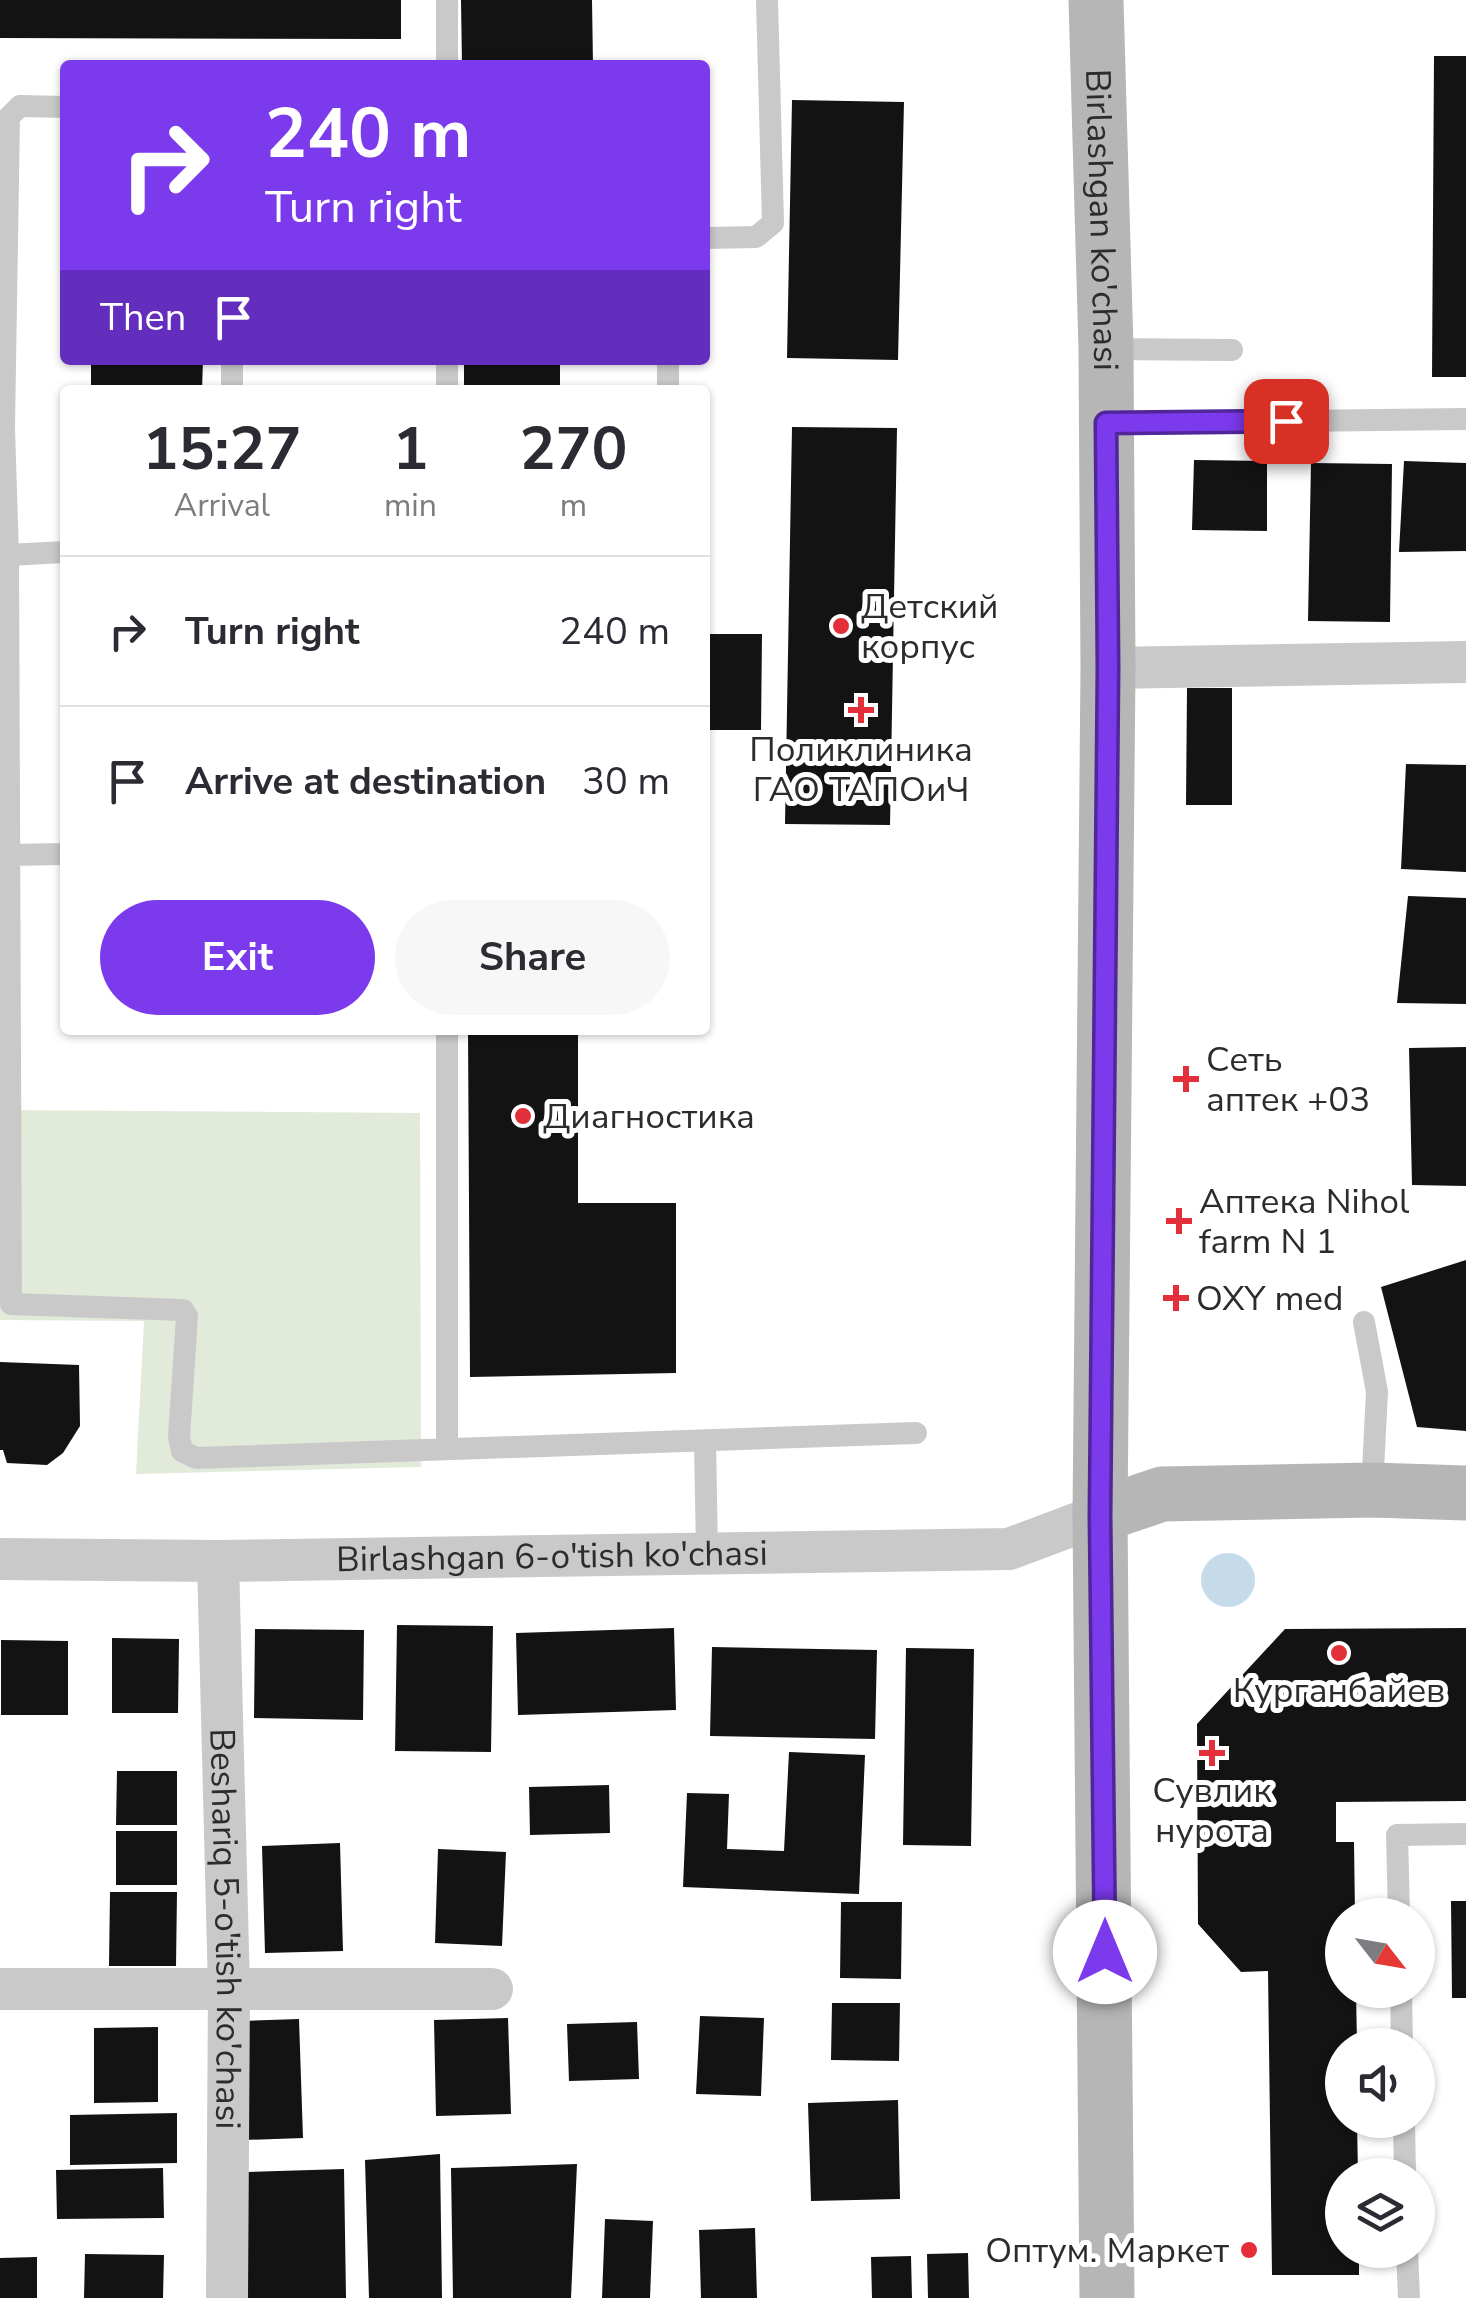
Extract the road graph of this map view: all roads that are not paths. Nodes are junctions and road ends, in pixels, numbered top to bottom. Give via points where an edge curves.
1 (448, 0) edge
2 (767, 0) edge
3 (1096, 0) edge
4 (448, 60) edge
5 (60, 106) edge
6 (710, 238) edge
7 (1106, 350) junction
8 (1232, 350) dead end
9 (1466, 419) edge
10 (1106, 423) junction
11 (60, 552) edge
12 (8, 555) junction
13 (1466, 662) edge
14 (1108, 668) junction
15 (60, 854) edge
16 (8, 855) junction
17 (448, 1035) edge
18 (1364, 1322) dead end
19 (916, 1434) dead end
20 (704, 1441) junction
21 (447, 1450) junction
22 (1372, 1490) junction
23 (1466, 1493) edge
24 (1100, 1516) junction
25 (707, 1554) junction
26 (0, 1560) edge
27 (218, 1561) junction
28 (1466, 1834) edge
29 (1399, 1898) edge
30 (0, 1988) edge
31 (229, 1989) junction
32 (492, 1989) dead end
33 (1408, 2268) edge
34 (227, 2298) edge
35 (1107, 2298) edge
36 (1409, 2298) edge

1 - 4 lane
2 - 6 lane via 774,222 756,238
3 - 7 main road, Birlashgan ko'chasi
5 - 12 lane via 20,106 9,116
7 - 8 lane
7 - 10 main road, Birlashgan ko'chasi
9 - 10 lane
10 - 14 main road, Birlashgan ko'chasi
11 - 12 lane
12 - 16 lane
13 - 14 street
14 - 24 main road, Birlashgan ko'chasi
15 - 16 lane
16 - 21 lane via 11,1304 183,1310 180,1437 182,1450 196,1458
17 - 21 lane
18 - 22 lane via 1377,1392
19 - 20 lane
20 - 21 lane
20 - 25 lane
22 - 23 main road
22 - 24 main road via 1162,1494
24 - 25 street, Birlashgan 6-o'tish ko'chasi via 1009,1550
24 - 35 main road, Birlashgan ko'chasi
25 - 27 street, Birlashgan 6-o'tish ko'chasi
26 - 27 street, Birlashgan 6-o'tish ko'chasi
27 - 31 street, Beshariq 5-o'tish ko'chasi
28 - 29 lane via 1397,1836
30 - 31 street
31 - 32 street
31 - 34 street, Beshariq 5-o'tish ko'chasi
33 - 36 lane

